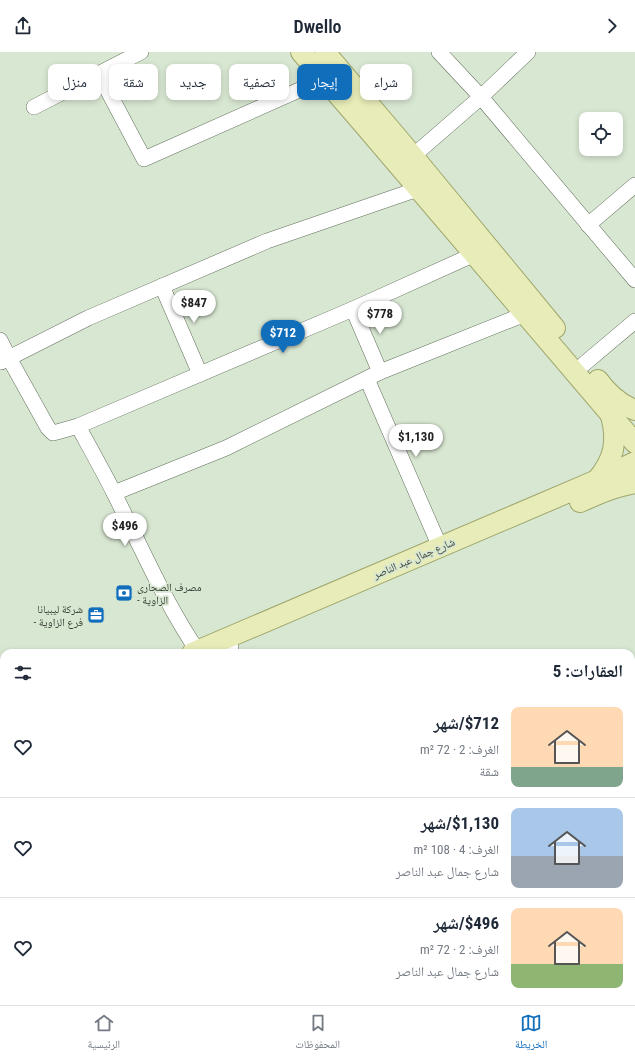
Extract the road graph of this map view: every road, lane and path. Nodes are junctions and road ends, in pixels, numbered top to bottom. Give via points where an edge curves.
1 (141, 52) edge
2 (301, 52) edge
3 (325, 52) edge
4 (439, 52) edge
5 (528, 52) edge
6 (312, 64) edge
7 (101, 73) edge
8 (101, 78) edge
9 (297, 90) edge
10 (480, 97) junction
11 (48, 100) edge
12 (343, 100) edge
13 (34, 107) dead end
14 (413, 156) junction
15 (635, 185) edge
16 (418, 189) junction
17 (588, 225) junction
18 (475, 254) junction
19 (635, 280) edge
20 (162, 286) junction
21 (354, 310) junction
22 (525, 314) junction
23 (635, 321) edge
24 (0, 340) edge
25 (4, 360) edge
26 (584, 364) junction
27 (380, 372) junction
28 (200, 374) junction
29 (367, 379) junction
30 (635, 410) edge
31 (611, 416) junction
32 (78, 426) junction
33 (635, 443) edge
34 (635, 462) edge
35 (597, 480) junction
36 (635, 483) edge
37 (114, 493) junction
38 (440, 547) junction
39 (194, 649) edge
40 (203, 649) edge
41 (232, 649) edge

1 - 7 street
2 - 6 main road
3 - 14 main road
4 - 10 street
5 - 10 street
8 - 9 street via 144,159
10 - 14 street
10 - 17 street
11 - 13 street
12 - 16 main road
14 - 26 main road
15 - 17 street
16 - 18 main road
16 - 20 street via 267,241
17 - 19 street
18 - 21 street
18 - 22 main road
20 - 25 street via 88,318
20 - 28 street
21 - 27 street
21 - 28 street
22 - 27 street
22 - 31 main road
23 - 26 street
24 - 25 street
25 - 32 street via 53,433
26 - 30 main road via 606,392
27 - 29 street
28 - 32 street
29 - 37 street via 226,448
29 - 38 street
31 - 33 main road
31 - 35 main road via 615,439 613,450 607,466
32 - 37 street
34 - 35 main road, شارع جمال عبد الناصر
35 - 38 main road, شارع جمال عبد الناصر
36 - 41 main road, شارع جمال عبد الناصر via 610,489
37 - 39 street via 150,568
38 - 40 main road, شارع جمال عبد الناصر

